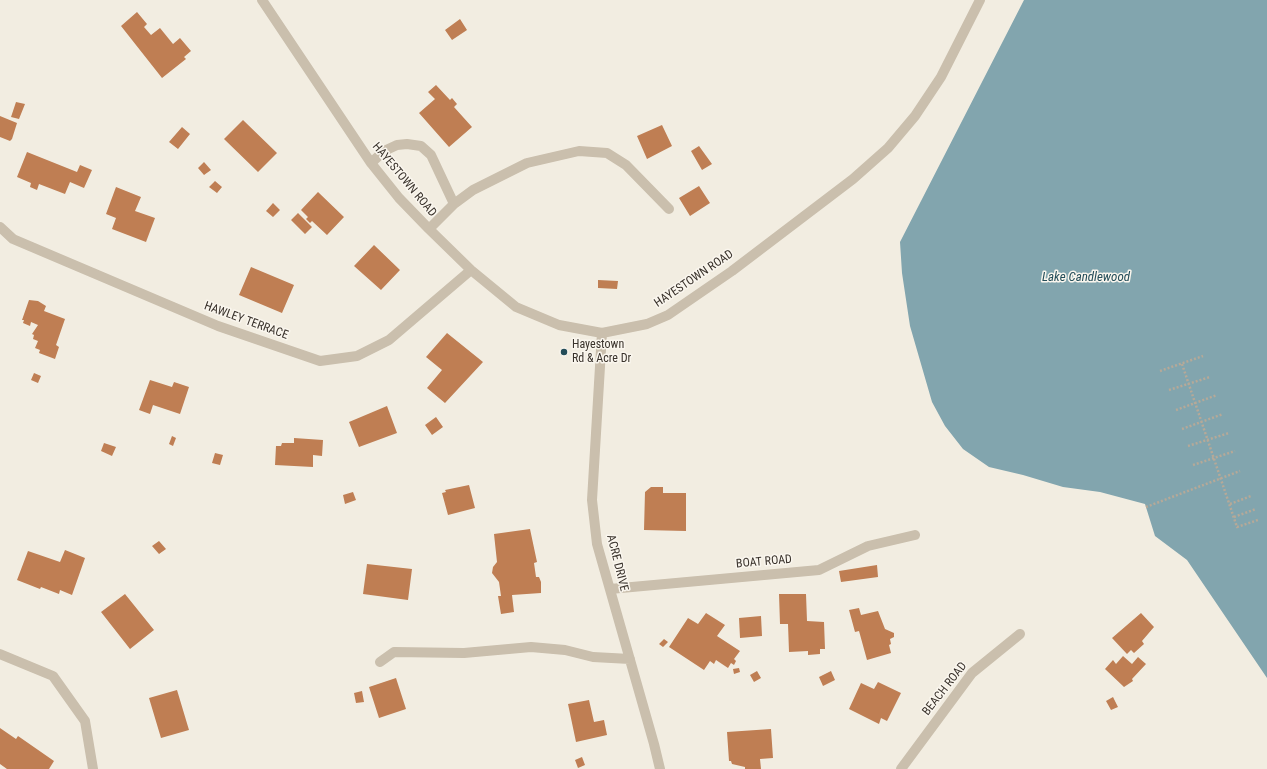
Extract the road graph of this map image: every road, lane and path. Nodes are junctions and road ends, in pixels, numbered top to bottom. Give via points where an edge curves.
1 (262, 0) edge
2 (980, 0) edge
3 (371, 163) junction
4 (454, 204) junction
5 (669, 209) dead end
6 (0, 227) edge
7 (429, 229) junction
8 (471, 270) junction
9 (602, 333) junction
10 (1204, 356) dead end
11 (1182, 364) junction
12 (1160, 371) dead end
13 (1210, 377) dead end
14 (1189, 384) junction
15 (1169, 390) dead end
16 (1217, 395) dead end
17 (1195, 403) junction
18 (1176, 410) dead end
19 (1223, 414) dead end
20 (1202, 422) junction
21 (1182, 429) dead end
22 (1229, 433) dead end
23 (1208, 440) junction
24 (1188, 446) dead end
25 (1235, 451) dead end
26 (1214, 458) junction
27 (1193, 465) dead end
28 (1240, 471) dead end
29 (1222, 478) junction
30 (1251, 496) dead end
31 (1230, 504) junction
32 (1146, 507) dead end
33 (1256, 509) dead end
34 (1234, 517) junction
35 (1258, 520) dead end
36 (915, 535) dead end
37 (610, 589) junction
38 (1020, 634) dead end
39 (0, 654) edge
40 (630, 658) junction
41 (380, 662) dead end
42 (93, 769) edge
43 (660, 769) edge
44 (901, 769) edge

1 - 3 street, HAYESTOWN ROAD
2 - 9 street, HAYESTOWN ROAD via 941,77 915,116 882,153 853,179 732,271 668,315 647,324
3 - 4 street via 384,151 397,145 421,146 430,155
3 - 7 street, HAYESTOWN ROAD via 399,198
4 - 5 street via 473,190 527,163 579,151 607,153 626,165
4 - 7 street
6 - 8 street, HAWLEY TERRACE via 13,239 218,326 320,361 357,356 389,340
7 - 8 street, HAYESTOWN ROAD
8 - 9 street, HAYESTOWN ROAD via 516,307 559,325
9 - 37 street, ACRE DRIVE via 592,500 597,544
10 - 11 path
11 - 12 path
11 - 14 path
13 - 14 path
14 - 15 path
14 - 17 path
16 - 17 path
17 - 18 path
17 - 20 path
19 - 20 path
20 - 21 path
20 - 23 path
22 - 23 path
23 - 24 path
23 - 26 path
25 - 26 path
26 - 27 path
26 - 29 path
28 - 29 path
29 - 31 path
29 - 32 path
30 - 31 path
31 - 34 path
33 - 34 path
34 - 35 path via 1237,527
36 - 37 street, BOAT ROAD via 868,546 819,570
37 - 40 street, ACRE DRIVE
38 - 44 street, BEACH ROAD via 972,673
39 - 42 street via 53,676 85,721
40 - 41 street via 593,657 564,650 531,647 464,653 394,652
40 - 43 street, ACRE DRIVE

